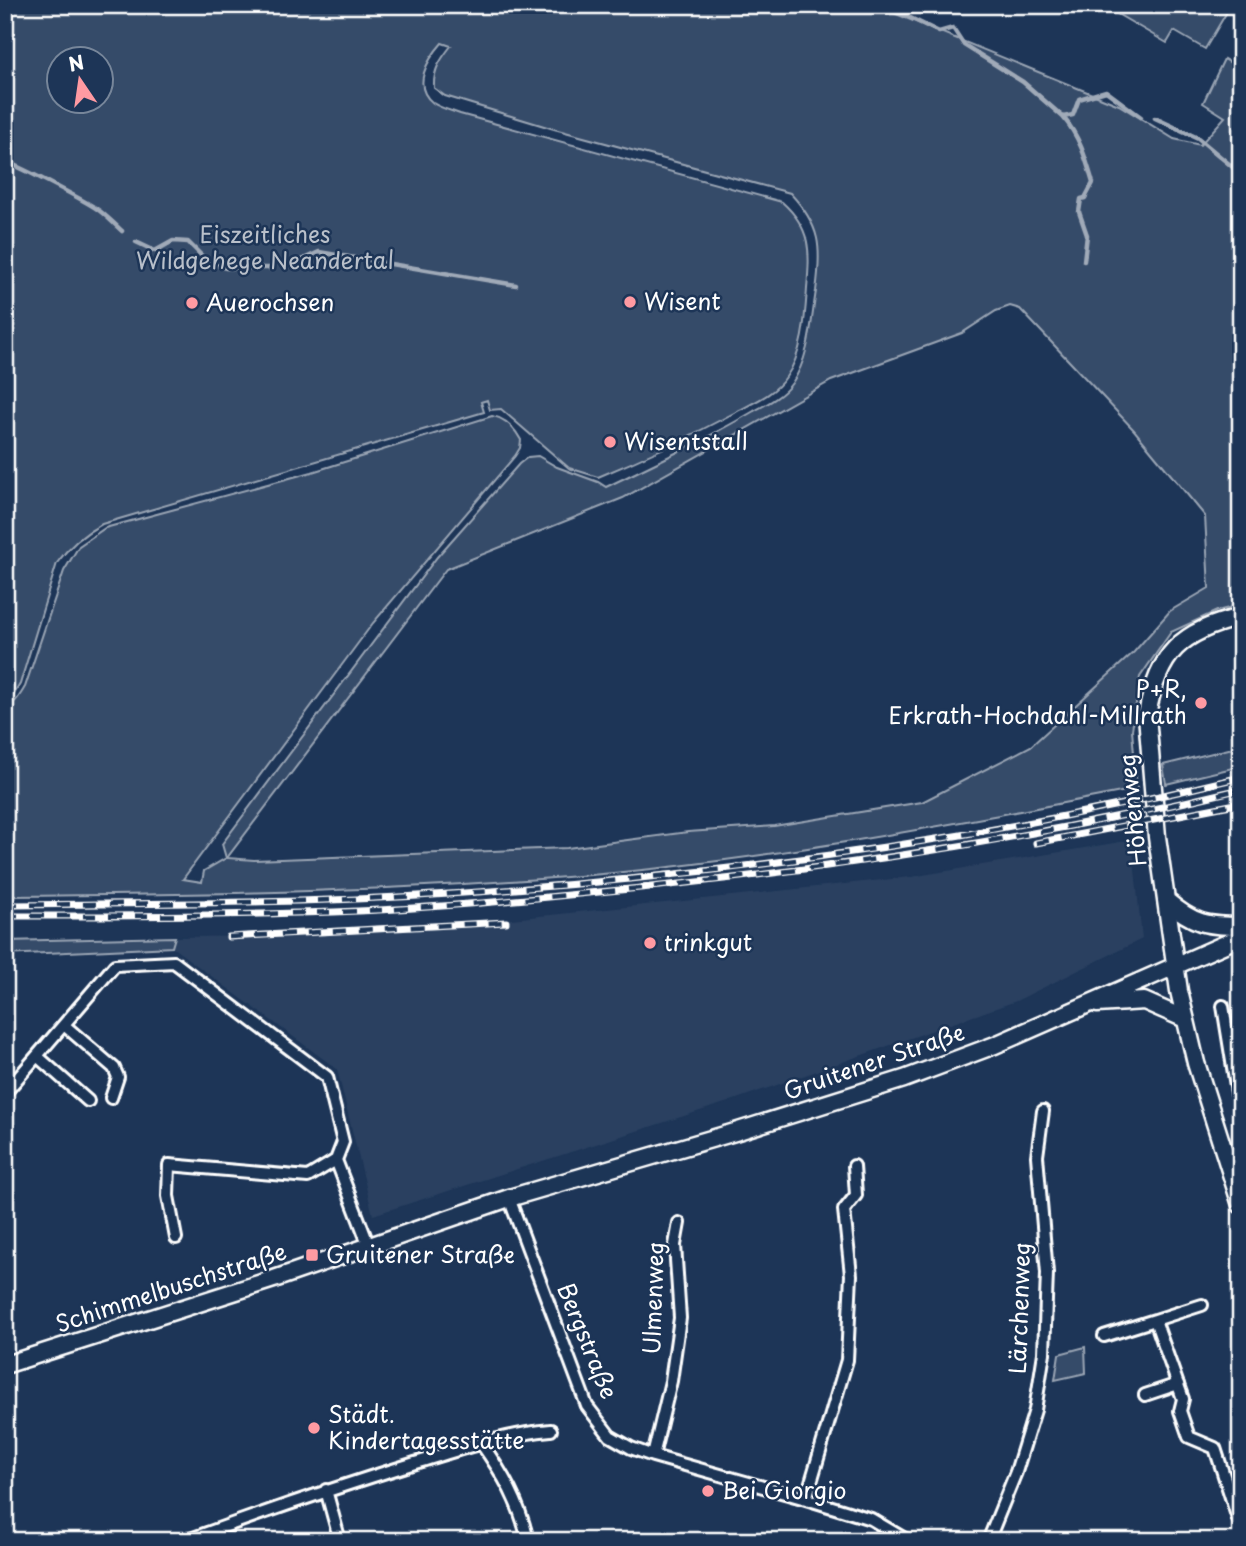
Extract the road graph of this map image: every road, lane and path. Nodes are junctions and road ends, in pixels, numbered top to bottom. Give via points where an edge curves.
1 (1241, 617) edge
2 (1167, 901) junction
3 (1241, 926) edge
4 (1241, 937) edge
5 (1176, 964) junction
6 (1093, 1004) junction
7 (1223, 1006) dead end
8 (1185, 1019) junction
9 (64, 1025) junction
10 (37, 1056) junction
11 (5, 1093) edge
12 (111, 1098) dead end
13 (88, 1101) dead end
14 (1239, 1103) edge
15 (1043, 1111) dead end
16 (1241, 1117) edge
17 (336, 1160) junction
18 (854, 1166) dead end
19 (509, 1198) junction
20 (1241, 1205) edge
21 (679, 1223) dead end
22 (176, 1238) dead end
23 (369, 1246) junction
24 (1202, 1305) dead end
25 (1155, 1320) junction
26 (1104, 1336) dead end
27 (5, 1365) edge
28 (1178, 1384) junction
29 (1145, 1395) dead end
30 (551, 1430) dead end
31 (481, 1443) junction
32 (653, 1456) junction
33 (326, 1490) junction
34 (806, 1499) junction
35 (1241, 1519) edge
36 (184, 1541) edge
37 (340, 1541) edge
38 (528, 1541) edge
39 (908, 1541) edge
40 (988, 1541) edge

1 - 2 main road, Höhenweg via 1191,634 1159,671 1150,695 1148,737
2 - 3 main road via 1200,924
2 - 5 main road, Höhenweg
4 - 5 main road, Gruitener Straße
5 - 6 main road, Gruitener Straße
5 - 8 main road, Höhenweg
6 - 8 main road via 1144,1001
6 - 19 main road, Gruitener Straße via 904,1079
7 - 14 street
8 - 20 main road, Höhenweg
9 - 10 street
9 - 12 street via 114,1068 118,1077
9 - 17 street via 115,965 174,962 327,1077 343,1142
10 - 11 street
10 - 13 street
14 - 16 street
15 - 40 street, Lärchenweg via 1037,1156 1047,1273 1044,1353 1035,1410
17 - 22 street via 308,1177 169,1165
17 - 23 street
18 - 34 street via 856,1195 844,1210 851,1275 847,1360
19 - 23 main road, Schimmelbuschstraße
19 - 32 street, Bergstraße via 587,1406 610,1436
21 - 32 street, Ulmenweg via 675,1245 680,1318
23 - 27 main road, Schimmelbuschstraße
24 - 25 street
25 - 26 street
25 - 28 street
28 - 29 street
28 - 35 street via 1183,1399 1180,1411 1189,1437 1215,1448
30 - 31 street
31 - 33 street
31 - 38 street via 517,1503
32 - 34 street, Bergstraße
33 - 36 street
33 - 37 street
34 - 39 street, Bergstraße via 871,1519

